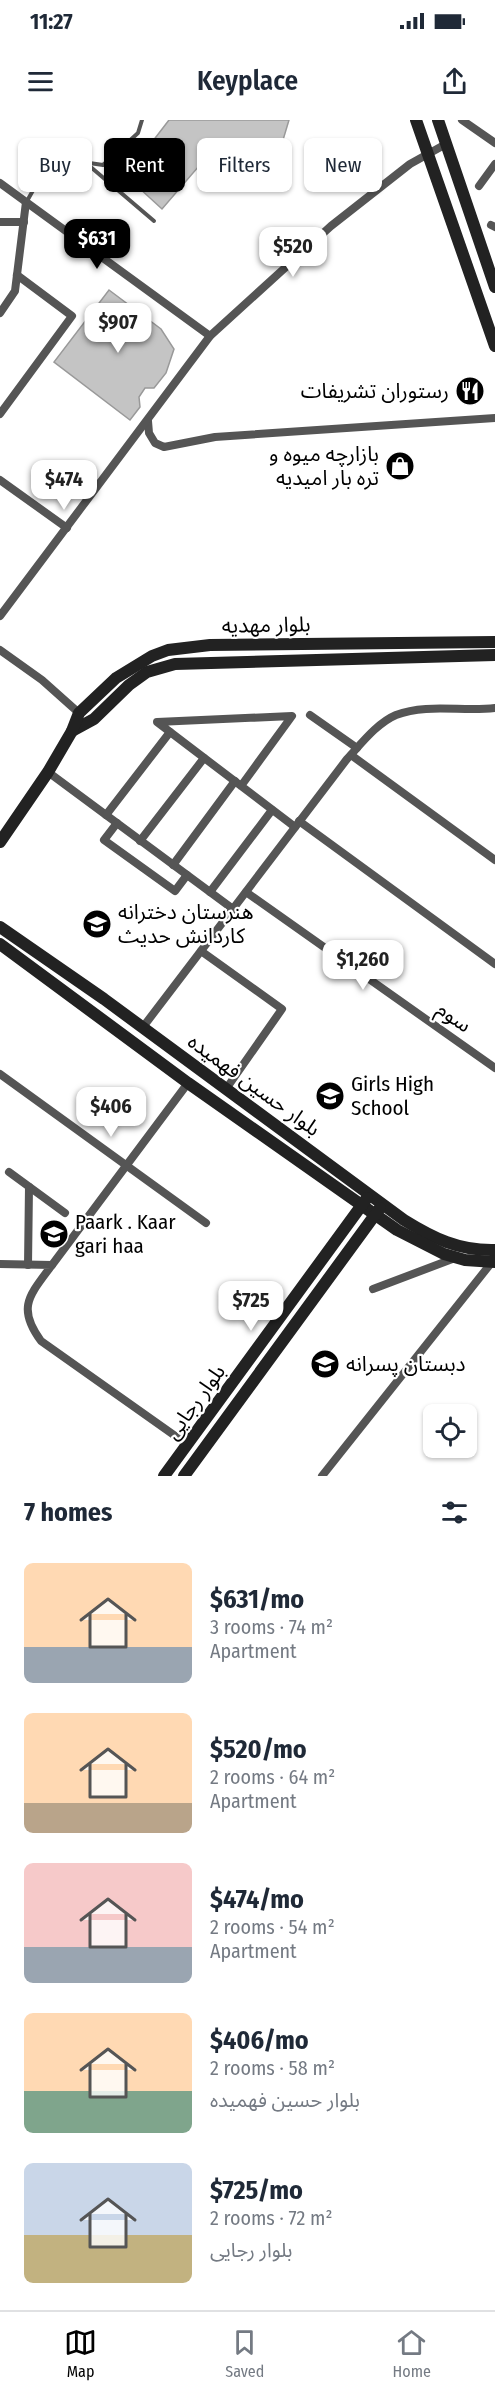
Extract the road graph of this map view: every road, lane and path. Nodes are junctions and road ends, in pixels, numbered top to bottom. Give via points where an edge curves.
1 (142, 120) edge
2 (416, 120) edge
3 (438, 120) edge
4 (462, 120) edge
5 (495, 143) edge
6 (446, 144) junction
7 (427, 153) junction
8 (92, 163) edge
9 (495, 164) edge
10 (92, 167) edge
11 (0, 183) edge
12 (479, 186) dead end
13 (32, 192) edge
14 (26, 202) junction
15 (0, 222) edge
16 (24, 222) junction
17 (154, 222) dead end
18 (17, 275) junction
19 (495, 287) edge
20 (0, 313) edge
21 (210, 336) junction
22 (495, 346) edge
23 (0, 414) edge
24 (495, 418) edge
25 (148, 421) junction
26 (135, 439) junction
27 (155, 443) junction
28 (2, 486) edge
29 (67, 528) junction
30 (0, 616) edge
31 (495, 642) edge
32 (0, 650) edge
33 (495, 655) edge
34 (495, 708) edge
35 (79, 713) junction
36 (310, 715) dead end
37 (72, 731) junction
38 (170, 732) junction
39 (354, 752) junction
40 (204, 758) junction
41 (48, 772) junction
42 (238, 784) junction
43 (272, 810) junction
44 (106, 815) junction
45 (117, 823) junction
46 (297, 824) junction
47 (140, 841) junction
48 (0, 842) edge
49 (495, 860) edge
50 (173, 865) junction
51 (187, 875) junction
52 (210, 892) junction
53 (246, 892) junction
54 (233, 909) junction
55 (0, 927) edge
56 (0, 944) edge
57 (201, 951) junction
58 (495, 964) edge
59 (143, 1027) junction
60 (495, 1068) edge
61 (0, 1074) edge
62 (188, 1083) junction
63 (226, 1089) junction
64 (126, 1165) junction
65 (9, 1172) dead end
66 (29, 1187) junction
67 (366, 1200) junction
68 (379, 1209) junction
69 (64, 1213) dead end
70 (206, 1223) dead end
71 (456, 1257) junction
72 (494, 1258) edge
73 (0, 1264) edge
74 (28, 1265) junction
75 (52, 1265) junction
76 (373, 1289) dead end
77 (188, 1445) junction
78 (164, 1476) edge
79 (184, 1476) edge
80 (322, 1476) edge

1 - 8 lane via 138,133 103,165
2 - 7 street
3 - 6 street
4 - 5 street
6 - 7 street
6 - 19 street
7 - 21 street via 331,226
7 - 22 street
9 - 12 street
10 - 17 lane
11 - 14 street
13 - 14 lane
14 - 16 street
14 - 21 street
15 - 16 street
16 - 18 street
18 - 20 street via 15,291
18 - 23 street via 72,316
21 - 25 street
24 - 27 street via 216,437 164,447
25 - 26 street
25 - 27 street
26 - 27 street
26 - 29 street
28 - 29 street
29 - 30 street
31 - 35 street, بلوار مهدیه via 180,647 131,668
32 - 35 street
33 - 37 street, بلوار مهدیه via 175,664 147,672 94,719
34 - 39 street via 396,715 372,732
35 - 37 street, بلوار مهدیه
36 - 39 street
37 - 41 street, بلوار مهدیه
38 - 40 street
38 - 42 street via 157,722 292,716
38 - 44 street
39 - 46 street
39 - 49 street
40 - 42 street
40 - 47 street
41 - 44 street
41 - 48 street, بلوار مهدیه
42 - 43 street
42 - 50 street
43 - 46 street
43 - 52 street
44 - 45 street
45 - 47 street
45 - 51 street via 104,840 113,847 175,891
46 - 53 street
46 - 58 street
47 - 50 street
50 - 51 street
51 - 52 street
52 - 54 street
53 - 54 street
53 - 60 street, سوم
54 - 57 street
55 - 59 street, بلوار حسین فهمیده
56 - 62 street, بلوار حسین فهمیده
57 - 59 street
57 - 63 street via 282,1009
59 - 63 street, بلوار حسین فهمیده
61 - 64 street
62 - 64 street
62 - 67 street, بلوار حسین فهمیده
63 - 67 street, بلوار حسین فهمیده
64 - 70 street
64 - 75 street
65 - 66 street
66 - 69 street
66 - 74 street
67 - 68 street, بلوار حسین فهمیده
67 - 77 street, بلوار رجایی
68 - 71 street, بلوار حسین فهمیده via 424,1245
68 - 72 street, بلوار حسین فهمیده via 447,1244
68 - 79 street, بلوار رجایی
71 - 72 street, بلوار حسین فهمیده
71 - 76 street
72 - 80 street
73 - 74 street
74 - 75 street
75 - 77 street via 34,1289 26,1312 41,1341
77 - 78 street, بلوار رجایی

